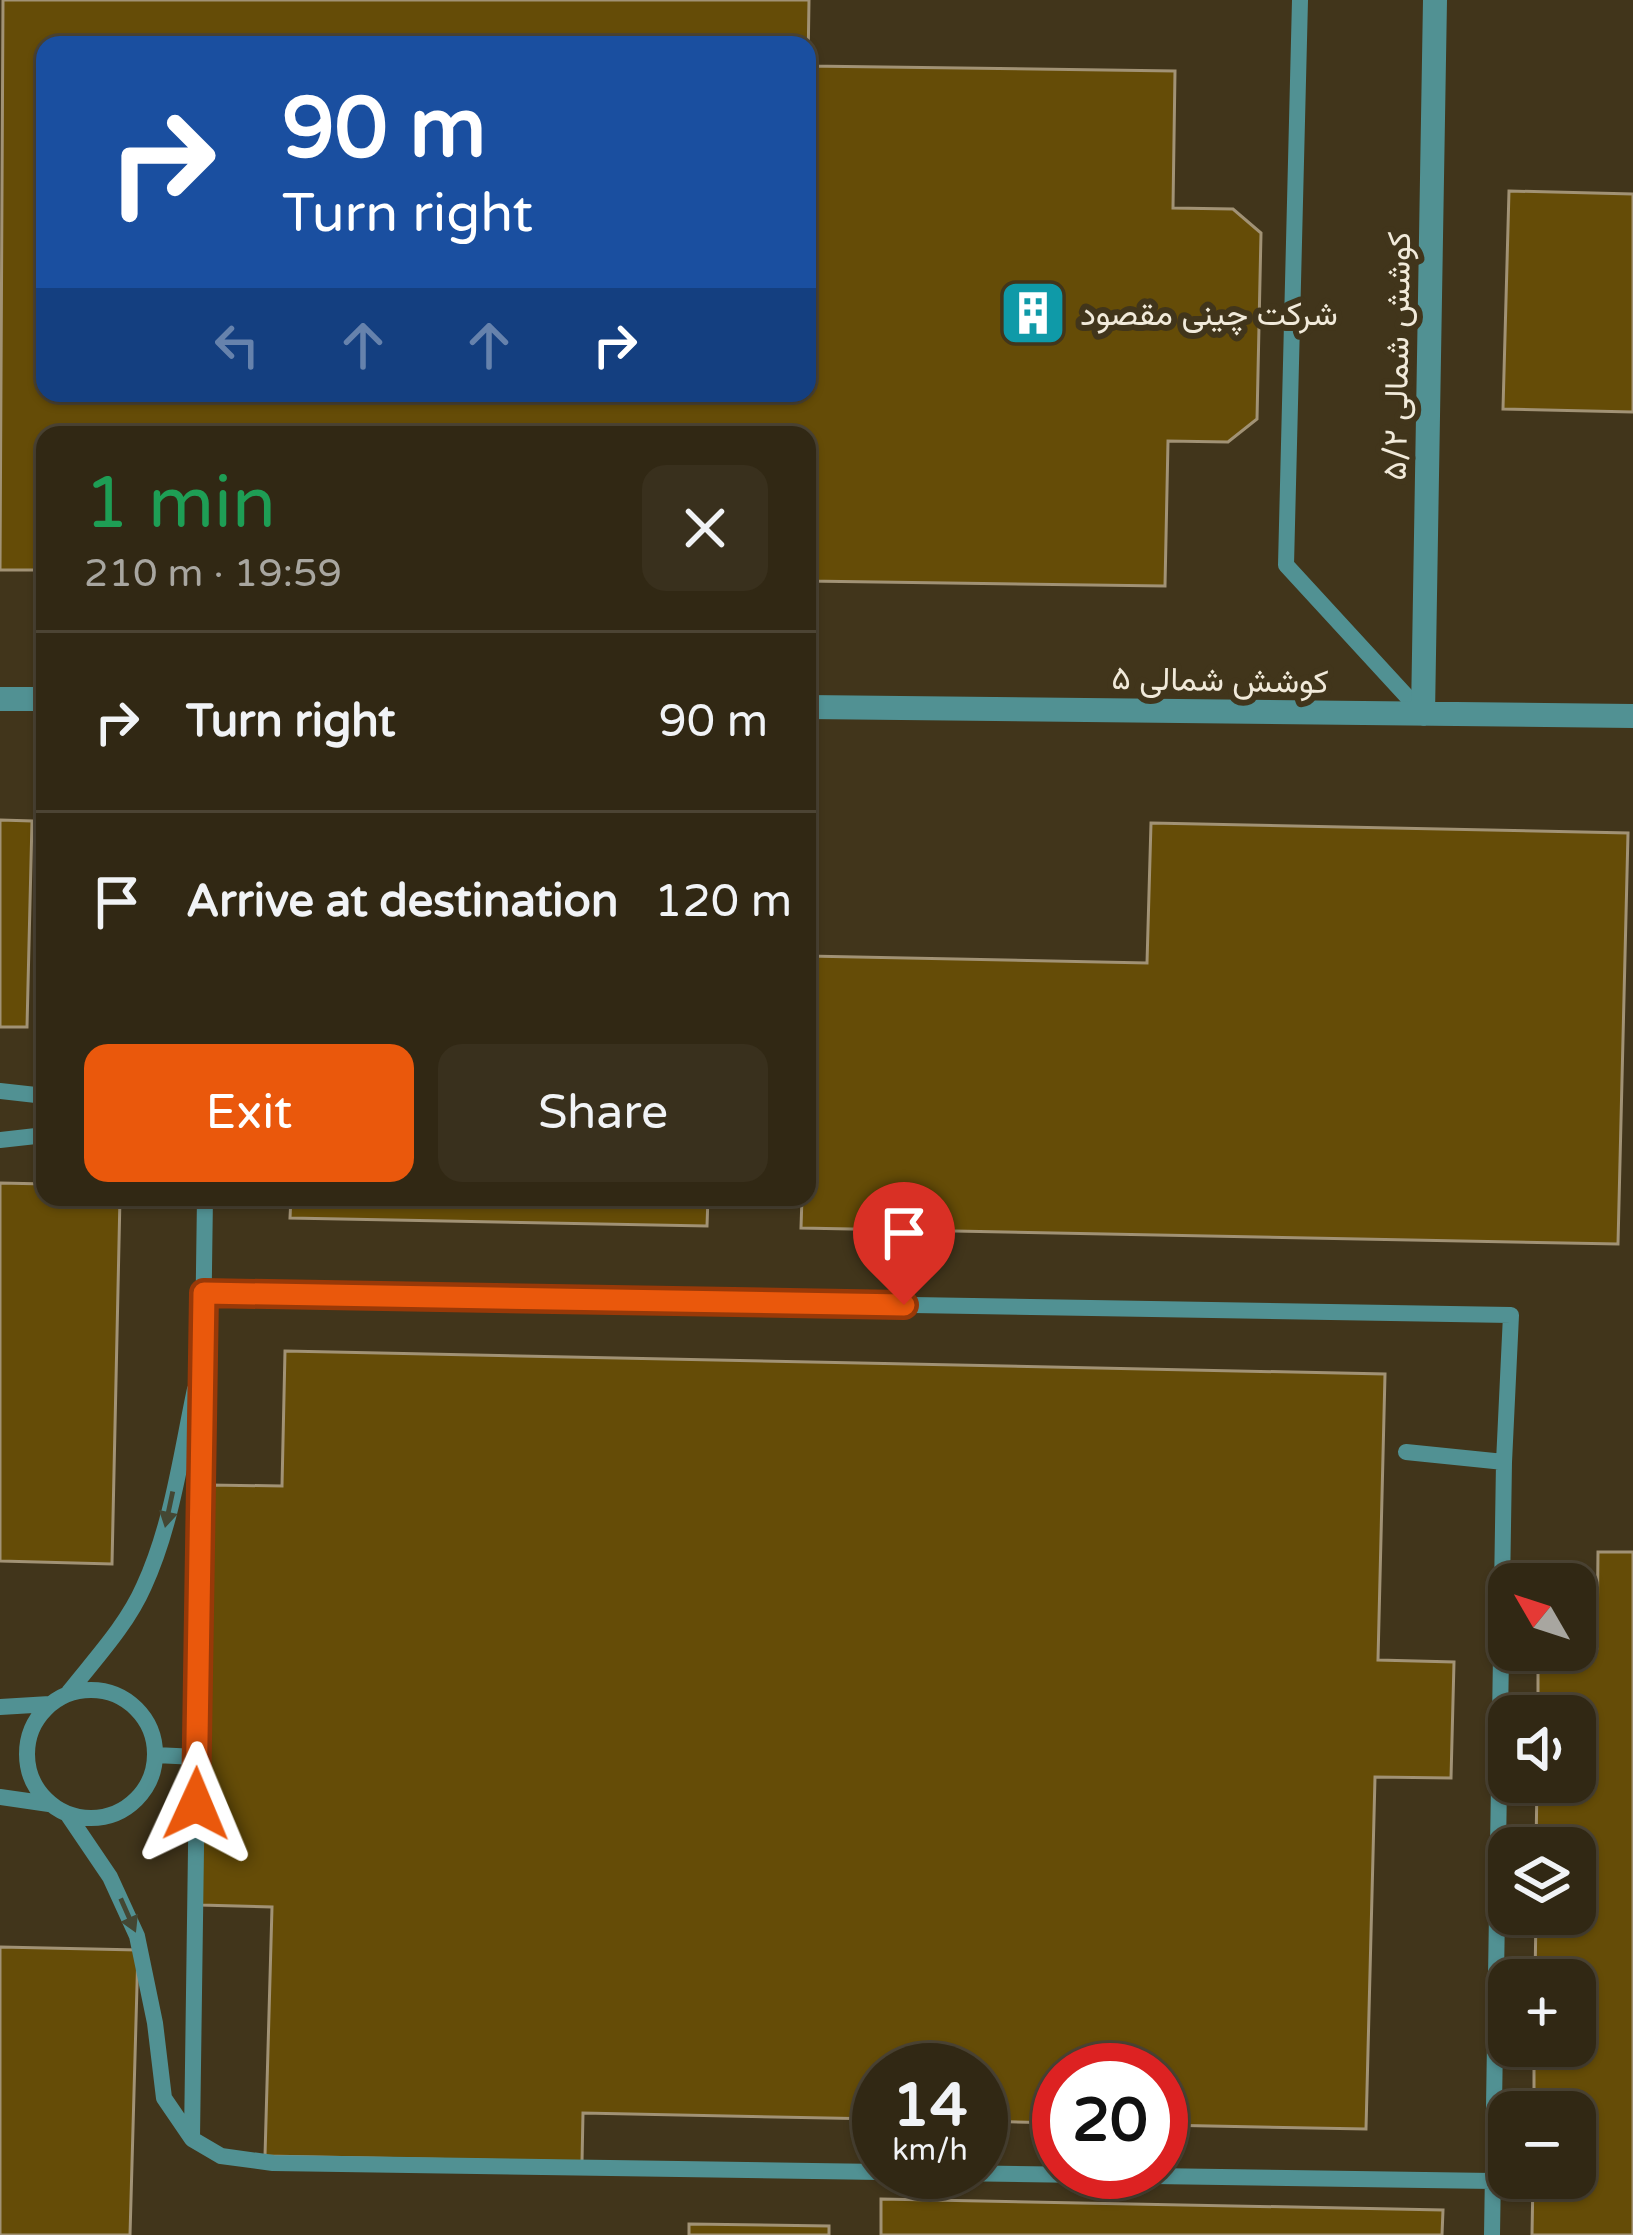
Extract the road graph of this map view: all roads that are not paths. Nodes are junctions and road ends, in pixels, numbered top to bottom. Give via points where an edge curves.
1 (1300, 0) edge
2 (1435, 0) edge
3 (0, 699) edge
4 (36, 699) edge
5 (816, 707) edge
6 (1423, 714) junction
7 (1633, 716) edge
8 (0, 1091) edge
9 (36, 1095) edge
10 (36, 1136) edge
11 (0, 1140) edge
12 (206, 1206) edge
13 (204, 1293) junction
14 (203, 1353) junction
15 (1406, 1452) dead end
16 (1504, 1462) junction
17 (70, 1692) junction
18 (50, 1704) junction
19 (0, 1707) edge
20 (155, 1755) junction
21 (197, 1757) junction
22 (0, 1797) edge
23 (49, 1804) junction
24 (68, 1815) junction
25 (1494, 2091) edge
26 (191, 2139) junction
27 (1488, 2181) edge
28 (1493, 2199) edge
29 (1492, 2235) edge

1 - 6 lane via 1286,565
2 - 6 street, کوشش شمالی ۵/٢
3 - 4 street
5 - 6 street, کوشش شمالی ۵
6 - 7 street, کوشش شمالی ۵
8 - 9 lane
10 - 11 lane
12 - 13 lane
13 - 14 lane
13 - 16 lane via 1511,1315
14 -> 17 lane via 163,1537 142,1591
14 - 21 lane
15 - 16 lane
16 - 25 lane
17 - 18 lane
17 - 20 lane via 114,1693 133,1704 148,1722
18 - 19 lane
18 - 23 lane via 27,1742 34,1786
20 - 21 lane
20 - 24 lane via 147,1787 132,1804 90,1819
21 - 26 lane
22 - 23 lane
23 - 24 lane
24 -> 26 lane via 137,1936 164,2098
26 - 27 lane via 221,2156 273,2163
28 - 29 lane

